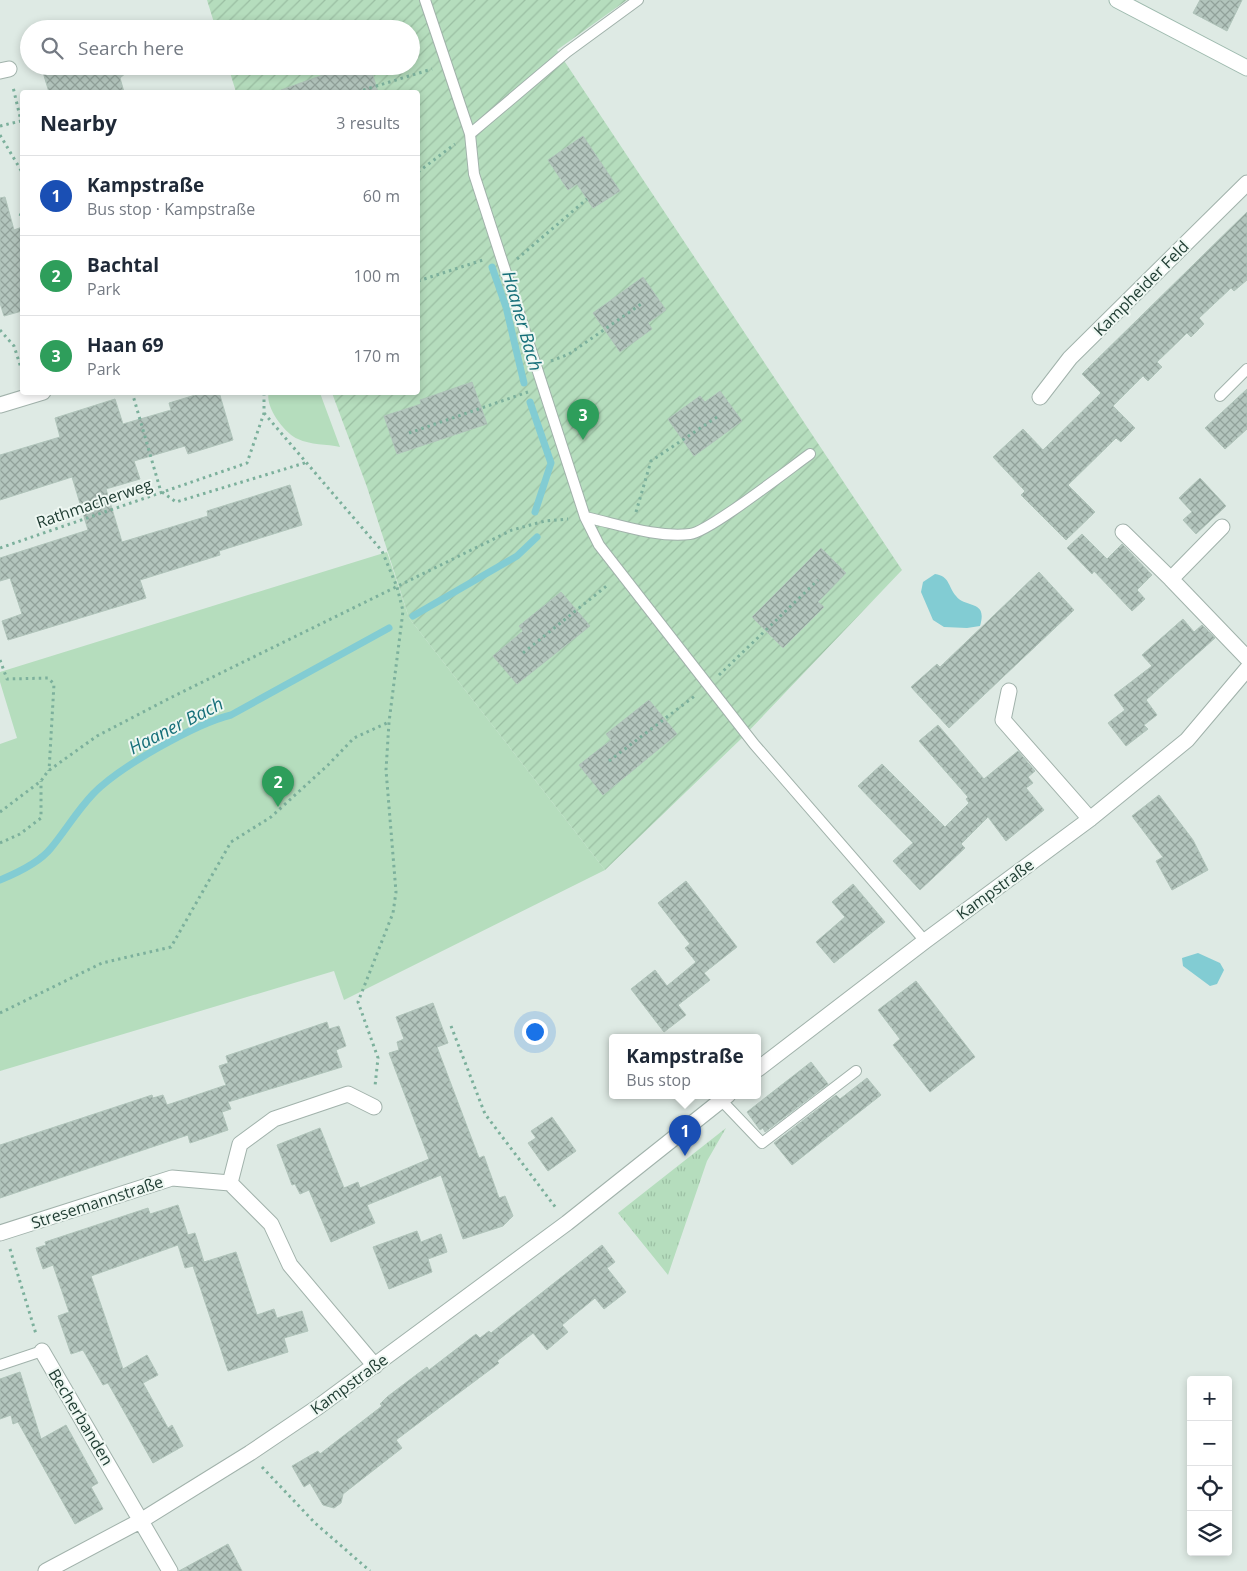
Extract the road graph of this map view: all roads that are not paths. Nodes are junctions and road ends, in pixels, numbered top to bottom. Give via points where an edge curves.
1 (425, 0) edge
2 (638, 0) edge
3 (1117, 0) edge
4 (1247, 68) edge
5 (470, 134) junction
6 (1247, 183) edge
7 (1247, 369) edge
8 (33, 395) edge
9 (1220, 396) dead end
10 (1040, 397) dead end
11 (0, 405) edge
12 (810, 454) dead end
13 (585, 517) junction
14 (1222, 527) dead end
15 (1123, 532) dead end
16 (1171, 579) junction
17 (1247, 668) edge
18 (1010, 691) dead end
19 (1090, 819) junction
20 (925, 941) junction
21 (761, 1067) edge
22 (856, 1071) dead end
23 (722, 1099) edge
24 (726, 1099) edge
25 (374, 1107) road end
26 (230, 1183) junction
27 (2, 1233) edge
28 (42, 1351) joint
29 (0, 1365) edge
30 (375, 1366) junction
31 (142, 1520) junction
32 (46, 1571) edge
33 (170, 1571) edge

1 - 5 lane
2 - 5 lane via 567,52
3 - 4 street
5 - 13 lane via 474,174
6 - 10 street, Kampheider Feld via 1070,358
7 - 9 lane
8 - 11 street
12 - 13 lane via 726,515 692,534 664,534
13 - 20 lane via 599,544 707,686
14 - 16 street
15 - 16 street, Kampstraße
16 - 17 street, Kampstraße
17 - 19 street, Kampstraße via 1187,740
18 - 19 street via 1004,720
19 - 20 street, Kampstraße
20 - 21 street, Kampstraße
22 - 24 lane via 762,1143
23 - 30 street, Kampstraße via 567,1223
25 - 26 street via 348,1094 274,1118 240,1144
26 - 27 street, Stresemannstraße via 172,1178
26 - 30 street via 271,1224 290,1265
28 - 29 lane, Becherbanden
28 - 31 street, Becherbanden
30 - 31 street, Kampstraße via 250,1453
31 - 32 street, Kampstraße
31 - 33 street, Becherbanden

